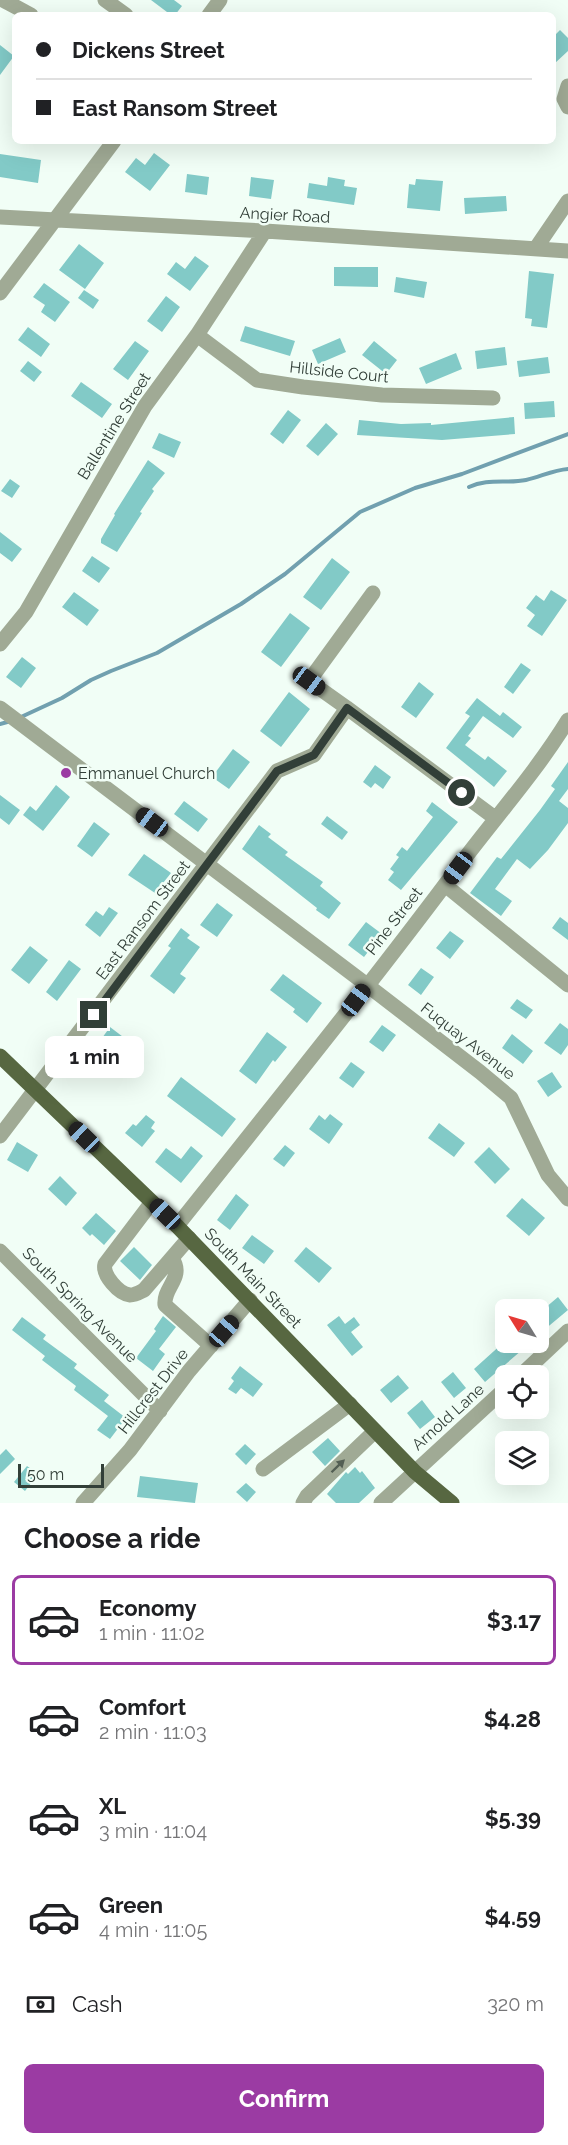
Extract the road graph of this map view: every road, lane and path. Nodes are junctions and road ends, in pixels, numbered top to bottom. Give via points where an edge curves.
1 (3, 0) edge
2 (105, 0) edge
3 (25, 12) edge
4 (122, 12) edge
5 (568, 86) edge
6 (568, 107) edge
7 (112, 144) edge
8 (568, 201) edge
9 (0, 218) edge
10 (53, 220) junction
11 (265, 231) junction
12 (536, 248) junction
13 (568, 251) edge
14 (0, 293) edge
15 (197, 335) junction
16 (494, 398) dead end
17 (373, 593) dead end
18 (0, 644) edge
19 (0, 708) edge
20 (347, 708) junction
21 (568, 720) edge
22 (495, 818) junction
23 (208, 864) junction
24 (446, 885) junction
25 (367, 985) junction
26 (568, 986) edge
27 (0, 1056) edge
28 (37, 1090) junction
29 (0, 1136) edge
30 (568, 1199) edge
31 (152, 1202) junction
32 (177, 1226) junction
33 (189, 1239) junction
34 (0, 1251) edge
35 (172, 1258) junction
36 (250, 1300) junction
37 (568, 1331) edge
38 (211, 1346) junction
39 (532, 1365) edge
40 (495, 1399) edge
41 (350, 1404) junction
42 (160, 1410) junction
43 (375, 1431) junction
44 (263, 1469) dead end
45 (415, 1472) junction
46 (83, 1503) edge
47 (303, 1503) edge
48 (381, 1503) edge
49 (452, 1503) edge

1 - 3 street
2 - 4 street
5 - 6 street via 564,99
7 - 10 street
8 - 12 street
9 - 10 street, Angier Road
10 - 11 street, Angier Road
10 - 14 street
11 - 12 street, Angier Road
11 - 15 street, Ballentine Street
12 - 13 street, Angier Road
15 - 16 street, Hillside Court via 257,380 382,395
15 - 18 street, Ballentine Street via 145,405 26,612
17 - 20 street via 309,681
19 - 23 street, Fuquay Avenue
20 - 22 street
20 - 23 street, East Ransom Street via 314,755 277,771
21 - 22 street, Pine Street via 546,756
22 - 24 street, Pine Street
23 - 25 street, Fuquay Avenue
23 - 28 street, East Ransom Street
24 - 25 street, Pine Street
24 - 26 street
25 - 30 street, Fuquay Avenue via 511,1098 548,1175
25 - 32 street, Pine Street
27 - 28 main road, South Main Street
28 - 29 street, East Ransom Street
28 - 31 main road, South Main Street
31 - 32 main road, South Main Street
31 - 35 street via 110,1255 104,1269 120,1291 129,1295 144,1290
32 - 33 main road, South Main Street
33 - 35 street
33 - 36 main road, South Main Street
34 - 42 street, South Spring Avenue
35 - 38 street via 176,1274 165,1305
36 - 38 street, Hillcrest Drive
36 - 41 main road, South Main Street
37 - 39 street
38 - 42 street, Hillcrest Drive
40 - 45 street, Arnold Lane
41 - 43 main road, South Main Street
41 - 44 street
42 - 46 street, Hillcrest Drive
43 - 45 main road, South Main Street
47 -> 43 street
45 - 48 street, Arnold Lane
45 - 49 main road, South Main Street

